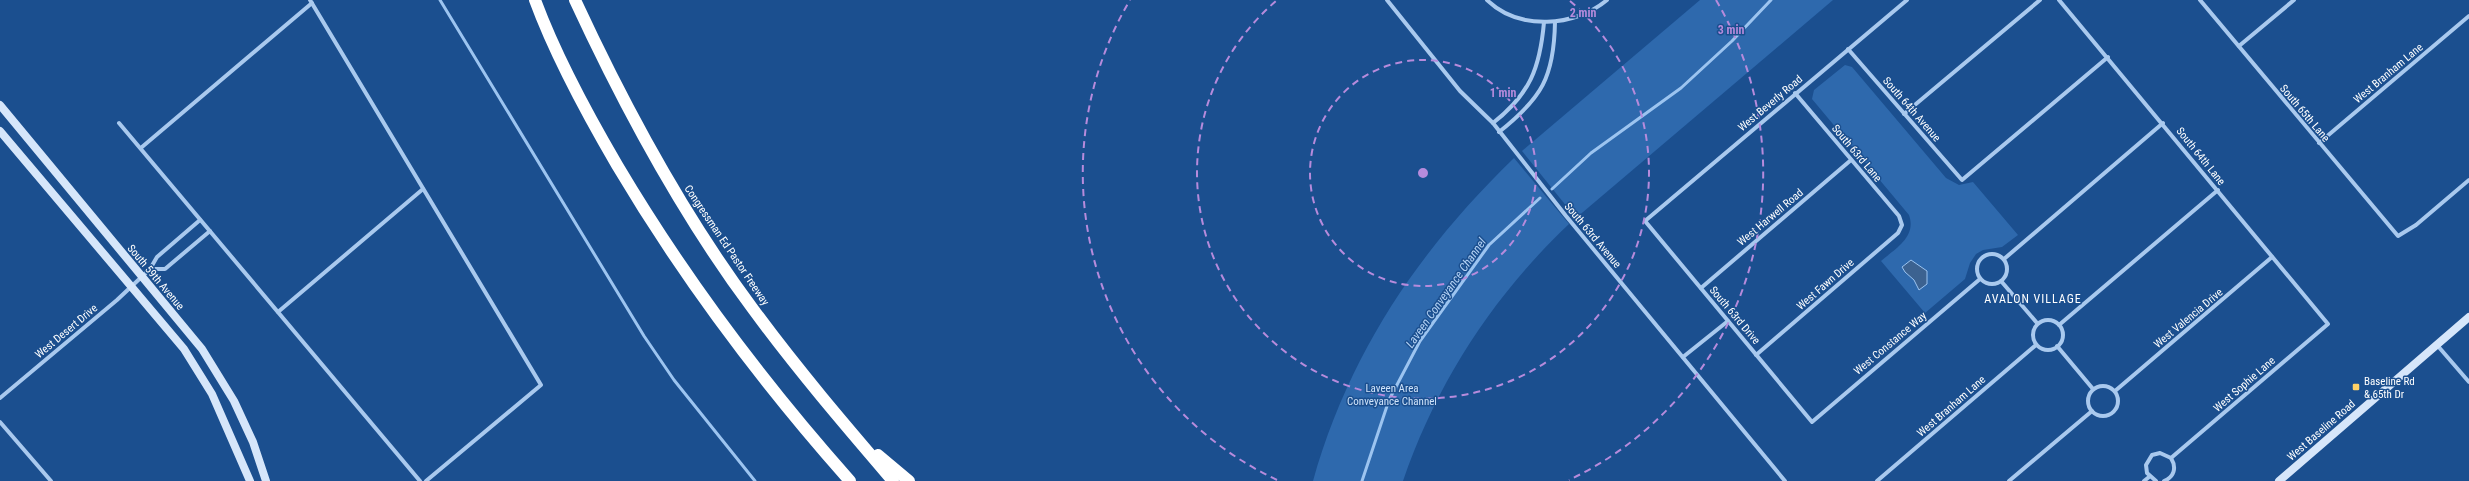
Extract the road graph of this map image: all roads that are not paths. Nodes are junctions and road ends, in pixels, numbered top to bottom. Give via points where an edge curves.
1 (533, 0) edge
2 (575, 0) edge
3 (1387, 0) edge
4 (1487, 0) edge
5 (1607, 0) edge
6 (1907, 0) edge
7 (2040, 0) edge
8 (2060, 0) edge
9 (2200, 0) edge
10 (2294, 0) edge
11 (311, 1) edge
12 (2469, 16) edge
13 (1544, 22) junction
14 (1554, 22) junction
15 (2239, 46) junction
16 (1848, 49) junction
17 (2108, 57) junction
18 (1795, 93) junction
19 (0, 105) edge
20 (1904, 114) junction
21 (120, 123) dead end
22 (1493, 123) junction
23 (2163, 123) junction
24 (0, 131) edge
25 (1499, 132) junction
26 (2319, 143) junction
27 (142, 148) junction
28 (1851, 160) junction
29 (2469, 180) edge
30 (424, 189) junction
31 (2218, 190) junction
32 (200, 220) junction
33 (1645, 221) joint
34 (1902, 225) joint
35 (210, 231) junction
36 (2272, 258) junction
37 (2004, 259) junction
38 (150, 269) junction
39 (141, 276) junction
40 (1980, 279) junction
41 (2001, 281) junction
42 (131, 285) junction
43 (1701, 288) junction
44 (278, 312) junction
45 (2469, 317) edge
46 (1728, 320) junction
47 (2037, 323) junction
48 (2328, 324) joint
49 (2059, 325) junction
50 (2036, 345) junction
51 (2437, 345) junction
52 (2057, 346) junction
53 (1756, 355) junction
54 (1683, 357) junction
55 (2469, 382) edge
56 (2093, 390) junction
57 (2115, 391) junction
58 (0, 398) edge
59 (2092, 411) junction
60 (0, 422) edge
61 (1812, 422) joint
62 (858, 439) junction
63 (2171, 458) junction
64 (834, 463) junction
65 (2149, 477) junction
66 (2170, 480) edge
67 (51, 481) edge
68 (250, 481) edge
69 (266, 481) edge
70 (420, 481) edge
71 (426, 481) edge
72 (845, 481) edge
73 (850, 481) edge
74 (893, 481) edge
75 (909, 481) edge
76 (1785, 481) edge
77 (1877, 481) edge
78 (2009, 481) edge
79 (2144, 481) edge
80 (2156, 481) edge
81 (2164, 481) edge
82 (2279, 481) edge

1 - 64 highway via 600,135 652,222 716,316 770,387
2 - 62 highway, Congressman Ed Pastor Freeway via 646,141 711,248 752,309
3 - 22 street, South 63rd Avenue via 1460,91
4 - 13 street via 1509,14
5 - 14 street via 1582,16
6 - 16 street, West Beverly Road
7 - 20 street
8 - 17 street, South 64th Lane
9 - 15 street, South 65th Lane
10 - 15 street
11 - 27 street
11 - 30 street
12 - 26 street, West Branham Lane
13 - 14 street
13 - 22 street via 1539,63 1533,78 1514,104
14 - 25 street via 1554,49 1545,82 1518,117
15 - 26 street, South 65th Lane
16 - 18 street, West Beverly Road
16 - 20 street, South 64th Avenue
17 - 20 street, South 64th Avenue via 1962,180
17 - 23 street, South 64th Lane
18 - 28 street, South 63rd Lane
18 - 33 street, West Beverly Road
19 - 39 main road, South 59th Avenue
21 - 27 street
22 - 25 street, South 63rd Avenue
23 - 31 street, South 64th Lane
23 - 37 street
24 - 42 main road
25 - 54 street, South 63rd Avenue
26 - 29 street, South 65th Lane via 2398,236 2416,225
27 - 32 street
28 - 34 street, South 63rd Lane via 1899,216
28 - 43 street, West Harwell Road
30 - 44 street
30 - 71 street via 541,385
31 - 36 street, South 64th Lane
31 - 49 street
32 - 35 street
32 - 38 street via 158,257
33 - 43 street, South 63rd Drive
34 - 53 street, West Fawn Drive via 1898,234
35 - 38 street via 165,269
35 - 44 street
36 - 48 street, South 64th Lane
36 - 57 street, West Valencia Drive
37 - 40 street via 1992,254 1984,256 1976,266
37 - 41 street via 2007,268
38 - 39 street, West Desert Drive
39 - 42 street, West Desert Drive
39 - 69 main road, South 59th Avenue via 186,328 215,368 253,442
40 - 41 street via 1988,284
40 - 61 street, West Constance Way
41 - 47 street
42 - 58 street, West Desert Drive via 117,300
42 - 68 main road via 184,349 212,394
43 - 46 street, South 63rd Drive
44 - 70 street
45 - 51 main road, West Baseline Road
46 - 53 street, South 63rd Drive
46 - 54 street
47 - 49 street via 2050,320
47 - 50 street via 2032,331
48 - 63 street, West Sophie Lane
49 - 52 street via 2062,338
50 - 52 street via 2044,350
50 - 77 street, West Branham Lane
51 - 55 street
51 - 82 main road, West Baseline Road
52 - 56 street
53 - 61 street, South 63rd Drive
54 - 76 street, South 63rd Avenue
56 - 57 street via 2107,386
56 - 59 street via 2088,402
57 - 59 street via 2119,401 2115,411 2101,416
59 - 78 street
60 - 67 street
62 - 74 highway, Congressman Ed Pastor Freeway
62 - 75 highway
63 - 65 street via 2160,453 2149,458 2146,465
63 - 66 street via 2174,466
64 - 72 highway
64 - 73 highway
65 - 79 street
65 - 80 street
66 - 81 street

